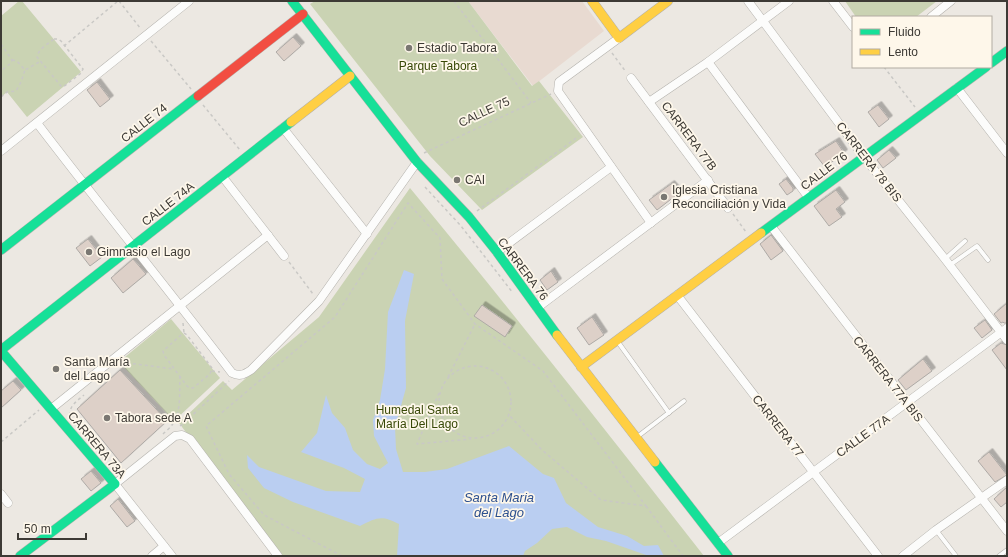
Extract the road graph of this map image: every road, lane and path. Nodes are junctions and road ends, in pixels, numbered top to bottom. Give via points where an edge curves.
1 (119, 1) edge
2 (189, 1) edge
3 (292, 1) edge
4 (454, 1) edge
5 (592, 1) edge
6 (668, 1) edge
7 (748, 1) edge
8 (789, 1) edge
9 (833, 1) edge
10 (951, 1) edge
11 (303, 14) junction
12 (932, 16) edge
13 (763, 22) junction
14 (852, 26) edge
15 (146, 34) junction
16 (619, 38) junction
17 (1, 44) edge
18 (64, 46) junction
19 (607, 46) junction
20 (1007, 51) edge
21 (12, 60) junction
22 (40, 61) junction
23 (708, 62) junction
24 (992, 62) edge
25 (885, 68) edge
26 (985, 68) edge
27 (25, 70) junction
28 (1, 71) edge
29 (350, 76) junction
30 (631, 78) joint
31 (957, 88) junction
32 (558, 89) junction
33 (1, 97) edge
34 (197, 97) junction
35 (649, 102) junction
36 (532, 103) junction
37 (921, 115) junction
38 (37, 122) junction
39 (283, 128) junction
40 (586, 132) junction
41 (1, 151) edge
42 (1007, 153) edge
43 (246, 157) junction
44 (864, 157) junction
45 (418, 158) junction
46 (611, 167) junction
47 (222, 176) junction
48 (708, 180) junction
49 (84, 185) junction
50 (809, 198) junction
51 (728, 208) joint
52 (474, 213) dead end
53 (651, 223) junction
54 (771, 226) junction
55 (367, 234) junction
56 (268, 235) junction
57 (752, 240) junction
58 (965, 241) dead end
59 (133, 246) junction
60 (1, 250) edge
61 (497, 252) junction
62 (284, 256) joint
63 (988, 260) dead end
64 (948, 262) junction
65 (677, 295) junction
66 (319, 301) junction
67 (181, 305) junction
68 (537, 308) junction
69 (475, 324) junction
70 (1004, 330) edge
71 (617, 340) junction
72 (1007, 340) edge
73 (1, 350) edge
74 (121, 364) dead end
75 (581, 367) junction
76 (174, 369) junction
77 (234, 374) junction
78 (180, 377) junction
79 (447, 378) junction
80 (441, 389) junction
81 (85, 394) dead end
82 (684, 401) dead end
83 (907, 403) junction
84 (49, 406) junction
85 (669, 413) junction
86 (509, 415) junction
87 (71, 419) dead end
88 (172, 425) junction
89 (161, 436) dead end
90 (636, 438) junction
91 (473, 439) junction
92 (1, 442) edge
93 (813, 472) junction
94 (1007, 480) edge
95 (115, 484) junction
96 (1, 494) edge
97 (982, 499) junction
98 (8, 503) dead end
99 (646, 506) junction
100 (936, 530) junction
101 (1007, 531) edge
102 (718, 543) junction
103 (164, 546) junction
104 (1007, 550) edge
105 (20, 556) edge
106 (152, 556) edge
107 (172, 556) edge
108 (278, 556) edge
109 (342, 556) edge
110 (683, 556) edge
111 (728, 556) edge
112 (878, 556) edge
113 (903, 556) edge
114 (956, 556) edge
115 (999, 556) edge

1 - 15 path
1 - 18 path
2 - 15 street
3 - 11 street, CARRERA 76
4 - 36 path
5 - 16 street
6 - 16 street
7 - 13 street, CARRERA 78 BIS
8 - 13 street
9 - 14 street
10 - 12 street
11 - 29 street, CARRERA 76
11 - 34 street, CALLE 74
13 - 23 street
13 - 44 street, CARRERA 78 BIS
15 - 34 path
15 - 38 street
16 - 19 street
17 - 21 path
18 - 22 path via 58,39 54,39 38,54
18 - 22 path via 82,69 66,86 61,86
19 - 30 path
19 - 32 street via 559,82
20 - 24 street
21 - 27 path
21 - 28 path
22 - 27 path
23 - 35 street
23 - 50 street
25 - 37 path
26 - 31 street, CALLE 76
27 - 33 path via 16,91 7,92
29 - 39 street, CALLE 74A
29 - 45 street, CARRERA 76
30 - 35 street, CARRERA 77B
31 - 37 street, CALLE 76
31 - 42 street
32 - 36 path, CALLE 75
32 - 40 street
34 - 43 path
34 - 49 street, CALLE 74
35 - 48 street, CARRERA 77B
36 - 45 path, CALLE 75
37 - 44 street, CALLE 76
38 - 41 street
38 - 49 street
39 - 43 street, CALLE 74A
39 - 55 street
40 - 46 street
40 - 52 path
43 - 47 street, CALLE 74A
44 - 50 street, CALLE 76
44 - 64 street, CARRERA 78 BIS
45 - 55 street
45 - 61 street, CARRERA 76
46 - 53 street
46 - 61 street
47 - 56 street
47 - 59 street, CALLE 74A
48 - 51 street, CARRERA 77B
48 - 53 street
49 - 59 street
49 - 60 street, CALLE 74
50 - 54 street, CALLE 76
51 - 57 path
53 - 68 street
54 - 57 street, CALLE 76
54 - 83 street, CARRERA 77A BIS
55 - 66 street
56 - 62 street
56 - 67 street
57 - 65 street, CALLE 76
58 - 64 lane
59 - 67 street
59 - 73 street, CALLE 74A
61 - 68 street, CARRERA 76
62 - 66 path
63 - 64 lane via 977,246
64 - 70 street, CARRERA 78 BIS
65 - 71 street, CALLE 76
65 - 93 street, CARRERA 77
66 - 77 street via 251,370 244,375
67 - 77 street
67 - 84 street
68 - 75 street, CARRERA 76
69 - 79 path
69 - 99 path via 543,370
69 - 109 path via 442,279 440,238 408,204 335,317 206,426 229,474 264,515
70 - 72 street, CARRERA 78 BIS
70 - 83 street, CALLE 77A
71 - 75 street, CALLE 76
71 - 85 lane
73 - 84 street, CARRERA 73A
74 - 76 path
75 - 90 street, CARRERA 76
76 - 78 path
76 - 78 path via 163,351 184,333 212,371 193,388 187,386
77 - 88 path via 183,424 178,427
78 - 88 path via 178,411
79 - 80 path
79 - 86 path via 457,370 469,366 482,366 494,371 510,390 512,402
80 - 91 path via 440,412 445,422 452,431 462,437
80 - 91 path via 417,444
81 - 87 path via 73,404
82 - 85 lane
83 - 93 street, CALLE 77A
83 - 97 street, CARRERA 77A BIS
84 - 92 path
84 - 95 street, CARRERA 73A
85 - 90 lane
86 - 91 path via 504,425 495,433 485,438
86 - 99 path via 542,450 601,500
88 - 89 path
90 - 102 street, CARRERA 76
93 - 102 street, CALLE 77A
93 - 112 street, CARRERA 77
94 - 97 street
95 - 103 street, CARRERA 73A
95 - 105 street
95 - 108 street via 175,436 182,435 190,439
96 - 98 street
97 - 100 street
97 - 101 street, CARRERA 77A BIS
99 - 110 path
100 - 113 street
100 - 114 lane
102 - 111 street, CARRERA 76
103 - 106 street
103 - 107 street, CARRERA 73A
104 - 115 lane

